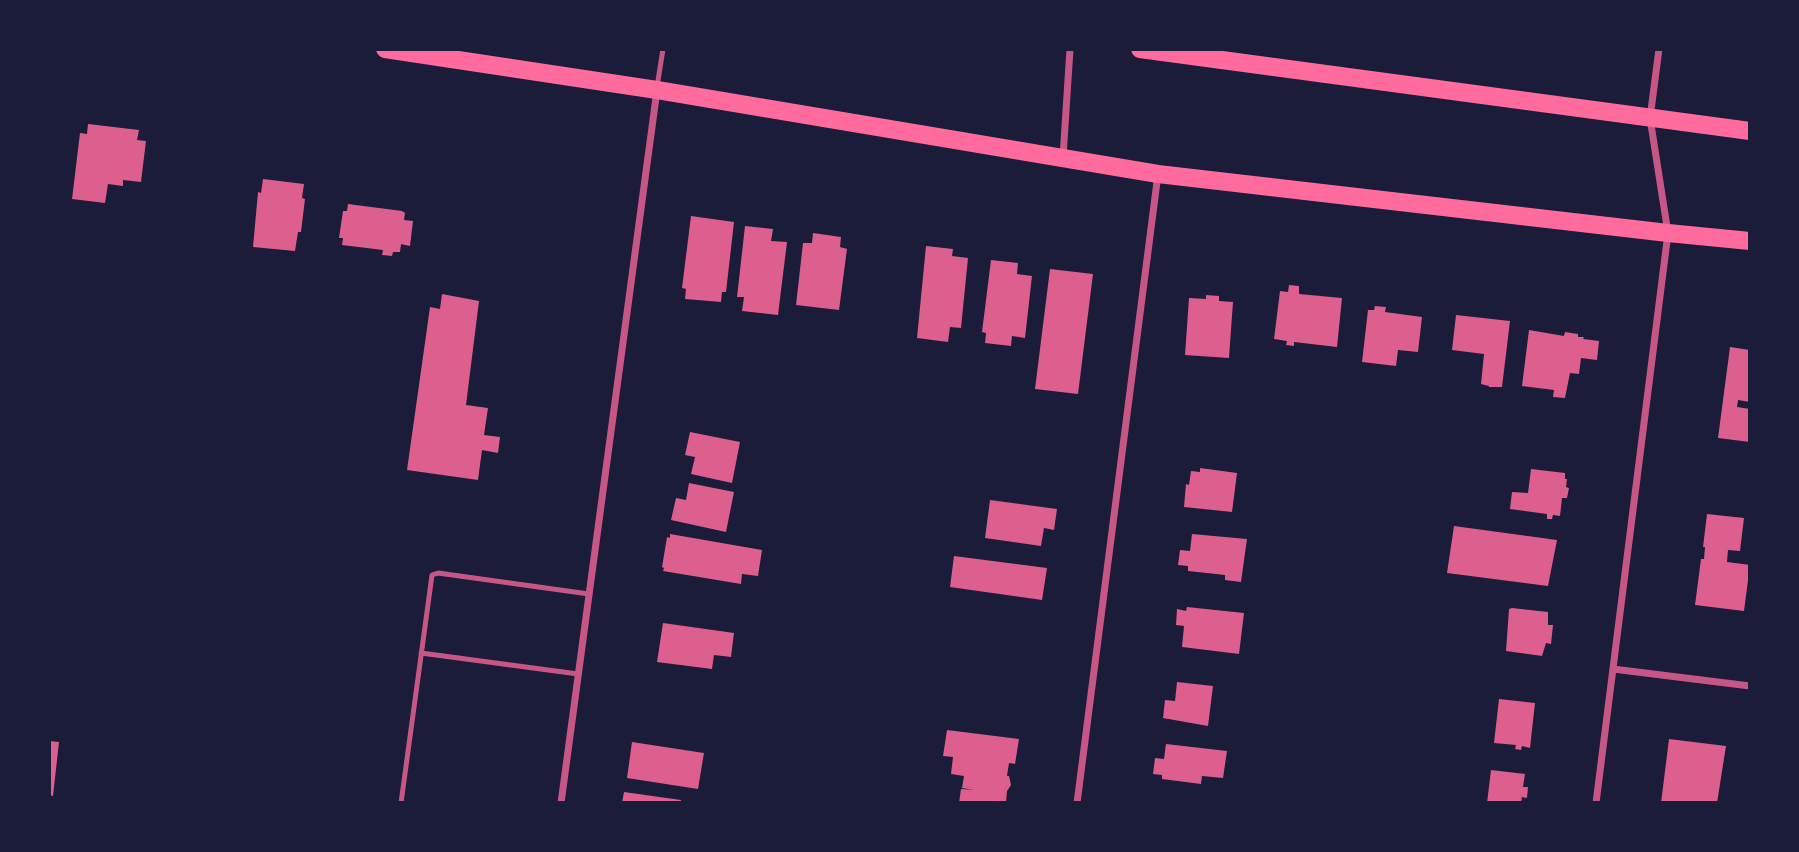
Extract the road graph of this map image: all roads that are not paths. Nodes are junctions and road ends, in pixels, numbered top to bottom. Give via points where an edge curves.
1 (385, 49) edge
2 (663, 49) edge
3 (1070, 49) edge
4 (1140, 49) edge
5 (1659, 49) edge
6 (657, 90) junction
7 (1650, 118) junction
8 (1750, 131) edge
9 (1063, 157) junction
10 (1158, 174) junction
11 (1668, 233) junction
12 (1750, 241) edge
13 (589, 594) junction
14 (421, 653) junction
15 (1613, 669) junction
16 (578, 674) junction
17 (1750, 686) edge
18 (401, 803) edge
19 (561, 803) edge
20 (1077, 803) edge
21 (1595, 803) edge

1 - 6 main road
2 - 6 lane
3 - 9 street
4 - 7 main road
5 - 7 street
6 - 9 main road
6 - 13 street
7 - 8 main road
7 - 11 street
9 - 10 main road
10 - 11 main road
10 - 20 street
11 - 12 main road
11 - 15 street
13 - 14 lane via 438,573 430,578
13 - 16 street
14 - 16 lane
14 - 18 lane
15 - 17 street
15 - 21 street
16 - 19 street

